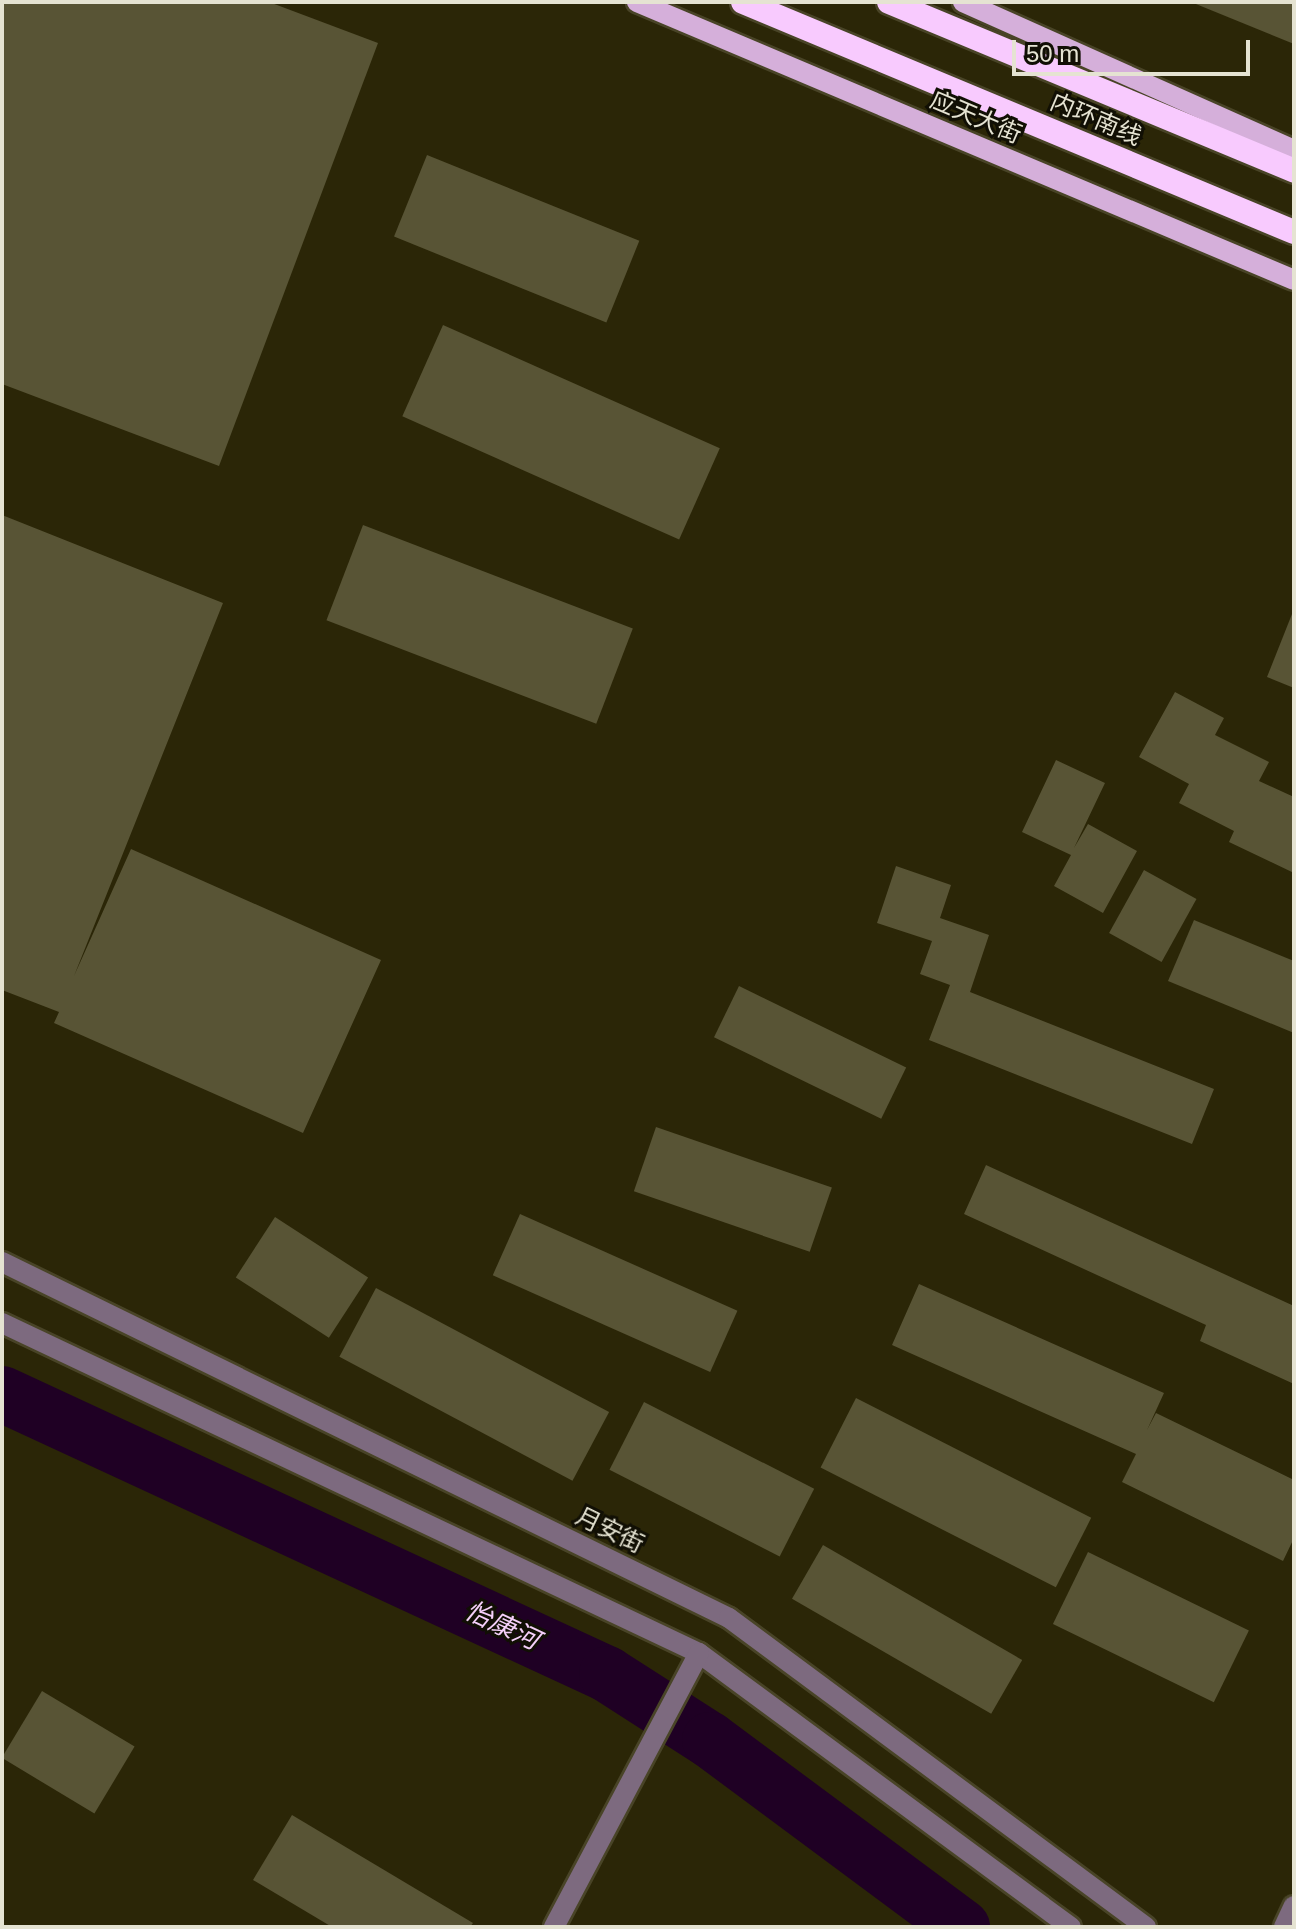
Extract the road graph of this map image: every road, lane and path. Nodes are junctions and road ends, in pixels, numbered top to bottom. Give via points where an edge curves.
1 (637, 2) edge
2 (743, 2) edge
3 (889, 2) edge
4 (963, 2) edge
5 (1294, 150) edge
6 (1294, 171) edge
7 (1294, 232) edge
8 (1294, 280) edge
9 (2, 1262) edge
10 (2, 1323) edge
11 (699, 1654) junction
12 (1294, 1906) edge
13 (554, 1927) edge
14 (1071, 1927) edge
15 (1146, 1927) edge
16 (1284, 1927) edge

1 - 8 main road, 应天大街
2 - 7 highway, 内环南线
3 - 6 highway, 内环南线
4 - 5 main road
9 - 15 street, 月安街 via 729,1618
10 - 11 street
11 - 13 street
11 - 14 street
12 - 16 street

